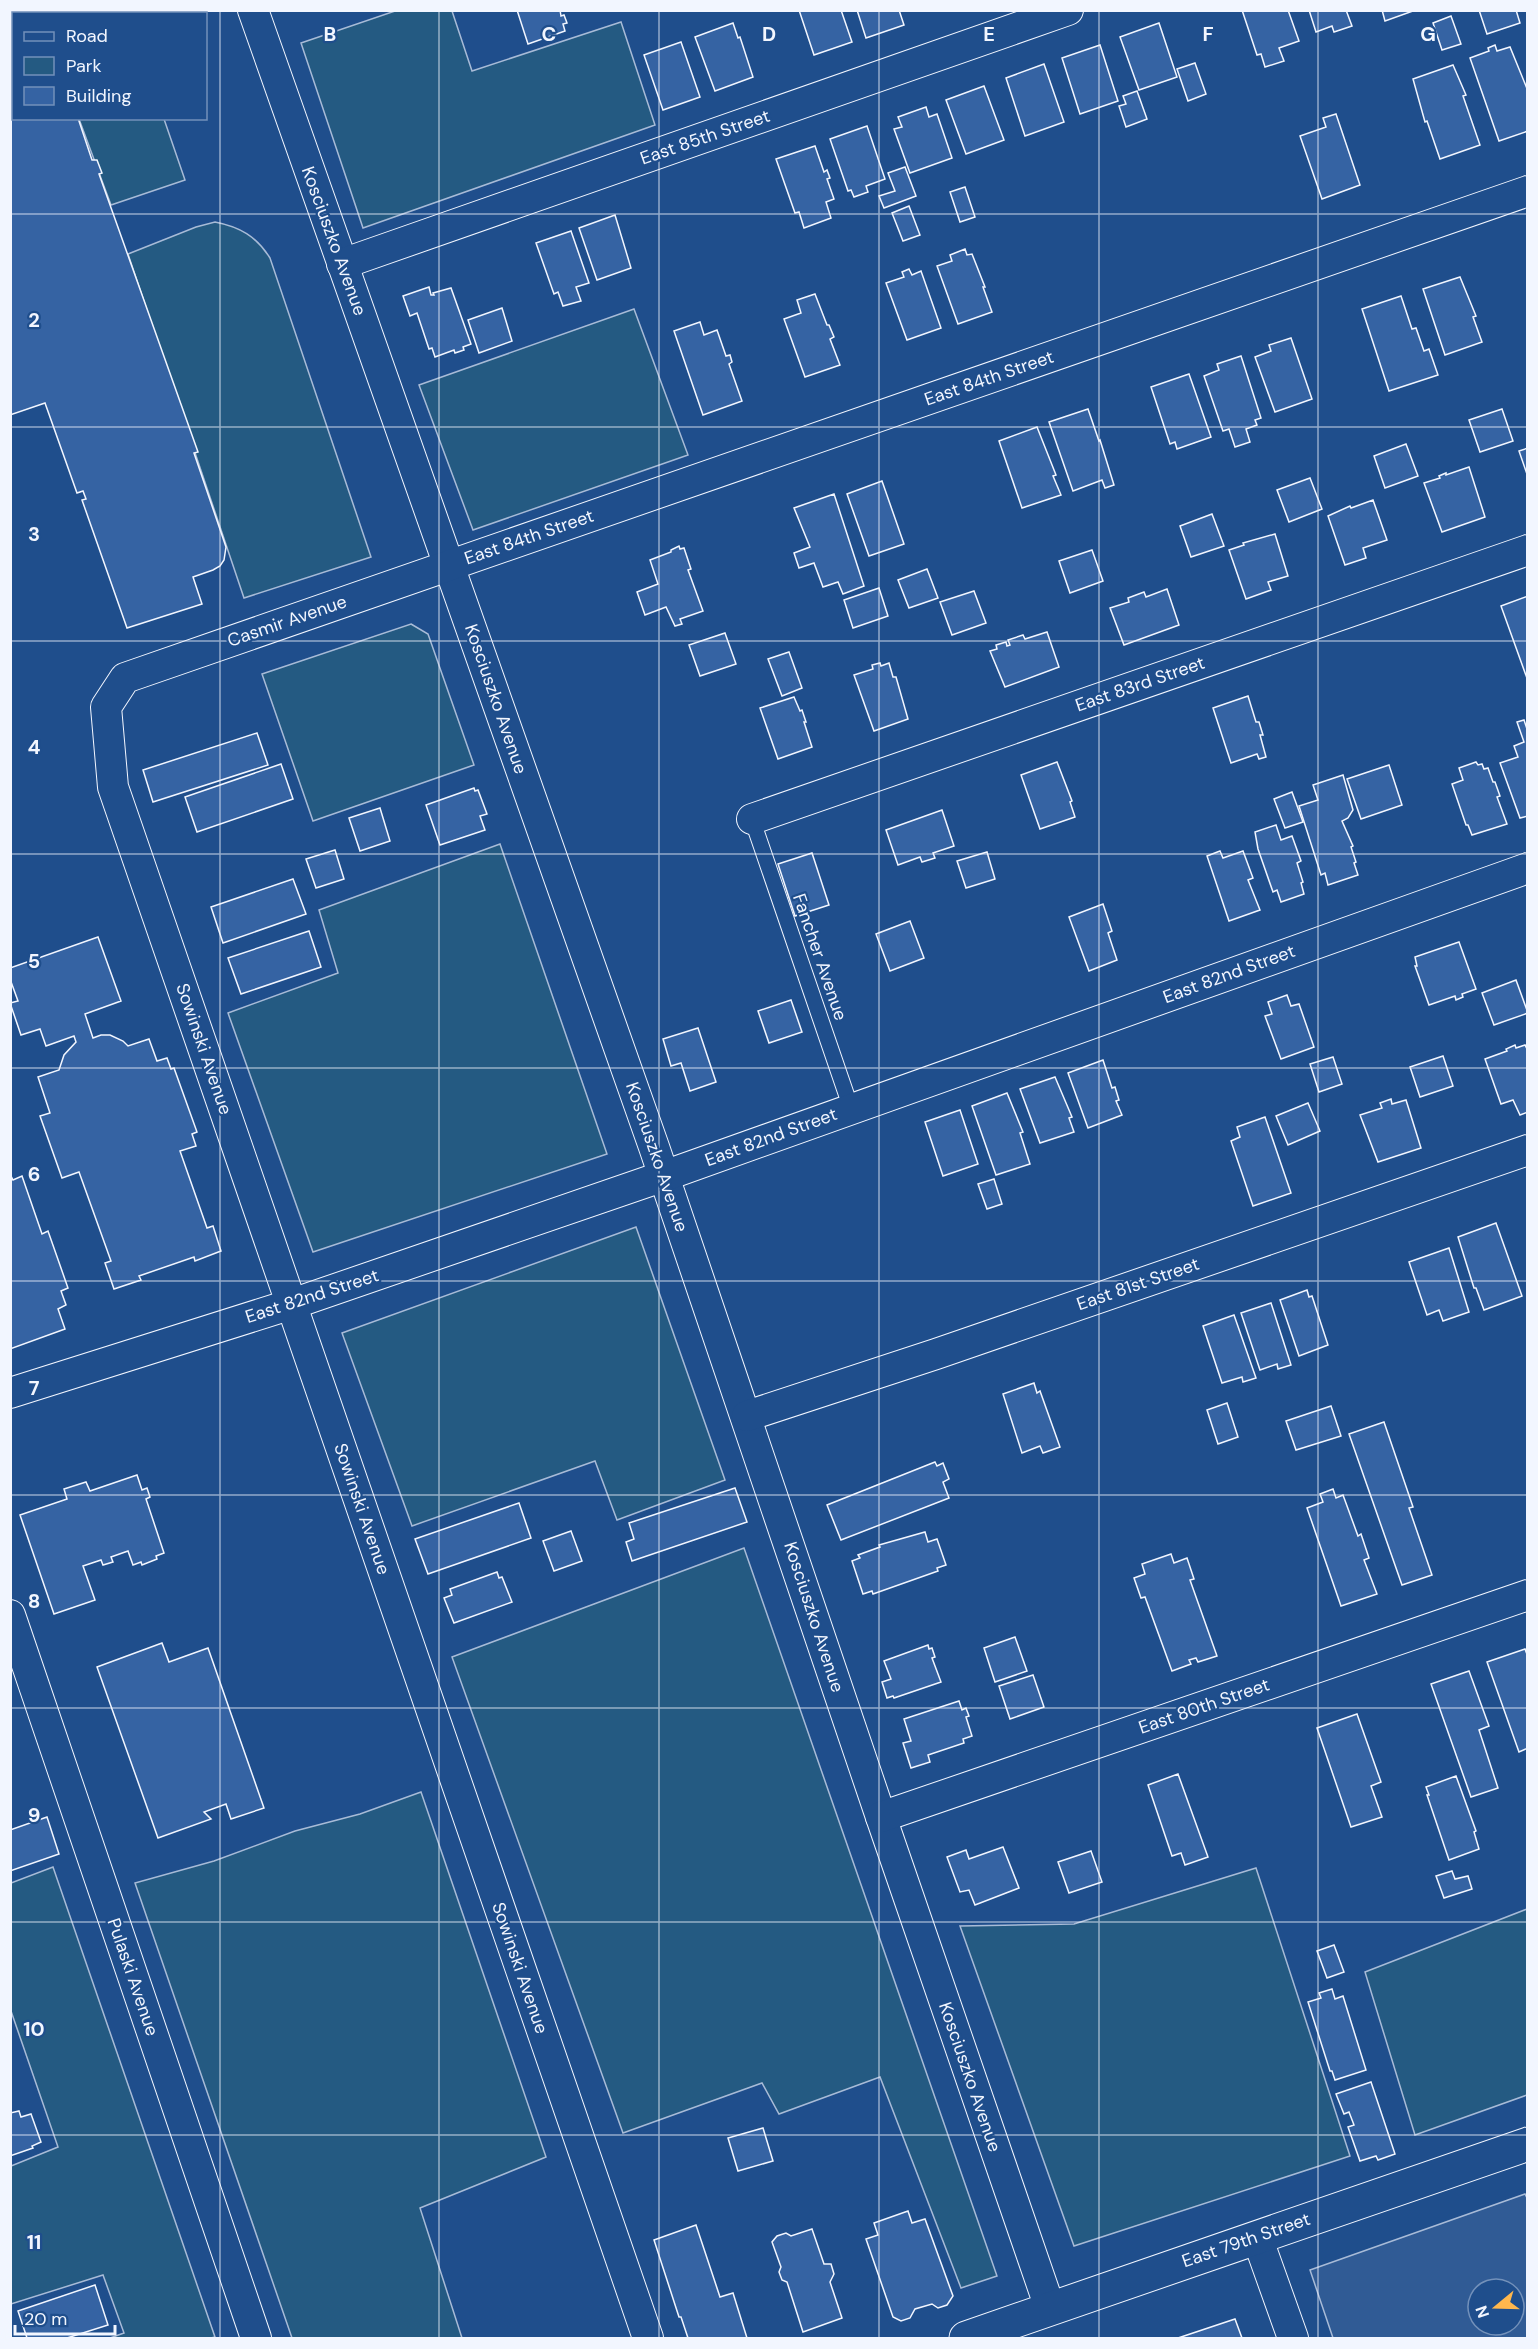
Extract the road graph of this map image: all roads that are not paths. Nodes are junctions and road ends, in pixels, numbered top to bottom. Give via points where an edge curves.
1 (1068, 10) edge
2 (258, 12) edge
3 (1527, 190) edge
4 (342, 264) junction
5 (1527, 549) edge
6 (450, 565) junction
7 (125, 678) joint
8 (752, 819) joint
9 (1527, 867) edge
10 (851, 1108) junction
11 (1527, 1150) edge
12 (664, 1176) junction
13 (292, 1304) junction
14 (10, 1394) edge
15 (747, 1416) junction
16 (1527, 1595) edge
17 (10, 1615) edge
18 (881, 1817) junction
19 (1527, 2144) edge
20 (1257, 2236) junction
21 (1050, 2308) junction
22 (256, 2338) edge
23 (648, 2338) edge
24 (966, 2338) edge
25 (1293, 2338) edge

1 - 4 street, East 85th Street
2 - 4 street, Kosciuszko Avenue
3 - 6 street, East 84th Street
4 - 6 street, Kosciuszko Avenue
5 - 8 street, East 83rd Street
6 - 7 street, Casmir Avenue
6 - 12 street, Kosciuszko Avenue
7 - 13 street, Sowinski Avenue via 106,707 113,787
8 - 10 lane, Fancher Avenue
9 - 10 street, East 82nd Street
10 - 12 street, East 82nd Street
11 - 15 street, East 81st Street
12 - 13 street, East 82nd Street
12 - 15 street, Kosciuszko Avenue
13 - 14 street, East 82nd Street
13 - 23 street, Sowinski Avenue
15 - 18 street, Kosciuszko Avenue
16 - 18 street, East 80th Street
17 - 22 street, Pulaski Avenue
18 - 21 street, Kosciuszko Avenue
19 - 20 main road, East 79th Street
20 - 21 main road, East 79th Street
20 - 25 street
21 - 24 main road, East 79th Street

